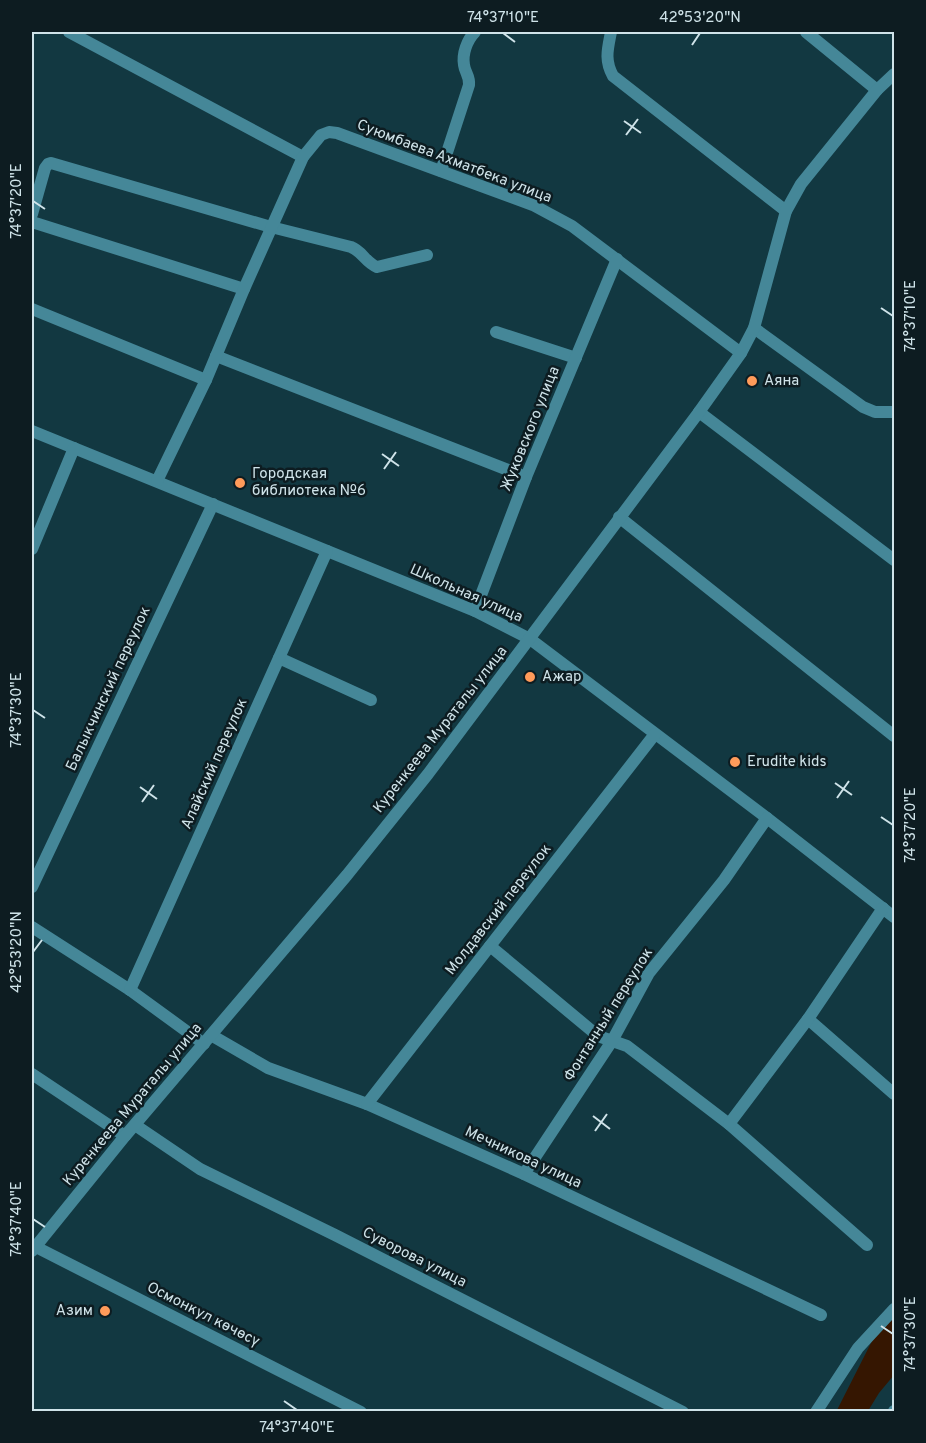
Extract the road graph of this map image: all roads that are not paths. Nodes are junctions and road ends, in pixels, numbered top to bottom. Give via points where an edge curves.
1 (69, 32) edge
2 (475, 32) edge
3 (611, 32) edge
4 (806, 32) edge
5 (894, 74) edge
6 (877, 90) junction
7 (303, 157) junction
8 (441, 171) junction
9 (786, 211) junction
10 (32, 214) edge
11 (32, 222) edge
12 (271, 227) junction
13 (427, 255) dead end
14 (617, 259) junction
15 (244, 289) junction
16 (32, 309) edge
17 (754, 328) junction
18 (496, 332) dead end
19 (741, 353) junction
20 (216, 356) junction
21 (576, 358) junction
22 (206, 380) junction
23 (699, 412) junction
24 (894, 412) edge
25 (32, 431) edge
26 (74, 448) junction
27 (526, 477) junction
28 (157, 481) junction
29 (213, 504) junction
30 (619, 517) junction
31 (32, 549) edge
32 (327, 551) junction
33 (894, 560) edge
34 (475, 611) junction
35 (530, 639) junction
36 (279, 658) junction
37 (371, 700) dead end
38 (655, 734) junction
39 (894, 736) edge
40 (767, 818) junction
41 (32, 888) edge
42 (883, 908) junction
43 (894, 917) edge
44 (32, 927) edge
45 (490, 946) junction
46 (130, 990) junction
47 (808, 1018) junction
48 (207, 1040) junction
49 (612, 1041) junction
50 (32, 1074) edge
51 (894, 1094) edge
52 (367, 1104) junction
53 (729, 1124) junction
54 (135, 1125) junction
55 (125, 1136) junction
56 (524, 1174) junction
57 (867, 1245) dead end
58 (33, 1248) edge
59 (894, 1309) edge
60 (821, 1315) dead end
61 (361, 1412) edge
62 (683, 1412) edge
63 (816, 1412) edge

1 - 7 street
2 - 8 street via 467,44 464,64 469,85
3 - 9 street via 606,54 613,76
4 - 6 street
5 - 6 street, Куренкеева Мураталы улица
6 - 9 street, Куренкеева Мураталы улица via 801,184
7 - 8 street, Суюмбаева Ахматбека улица via 321,135 329,132
7 - 12 street
8 - 14 street, Суюмбаева Ахматбека улица via 533,205 572,226
9 - 17 street, Куренкеева Мураталы улица
10 - 12 street via 45,168 51,163
11 - 15 street
12 - 13 street via 354,248 377,267
12 - 15 street
14 - 19 street, Суюмбаева Ахматбека улица
14 - 21 street, Жуковского улица
15 - 20 street
16 - 22 street
17 - 19 street, Куренкеева Мураталы улица
17 - 24 street via 863,407 874,412
18 - 21 street
19 - 23 street, Куренкеева Мураталы улица
20 - 22 street
20 - 27 street
21 - 27 street, Жуковского улица
22 - 28 street
23 - 30 street, Куренкеева Мураталы улица
23 - 33 street
25 - 26 street, Школьная улица
26 - 28 street, Школьная улица
26 - 31 street
27 - 34 street, Жуковского улица
28 - 29 street, Школьная улица
29 - 32 street, Школьная улица
29 - 41 street, Балыкчинский переулок
30 - 35 street, Куренкеева Мураталы улица
30 - 39 street
32 - 34 street, Школьная улица
32 - 36 street, Алайский переулок
34 - 35 street, Школьная улица
35 - 38 street, Школьная улица
35 - 48 street, Куренкеева Мураталы улица via 347,875
36 - 37 street
36 - 46 street, Алайский переулок
38 - 40 street, Школьная улица
38 - 45 street, Молдавский переулок
40 - 42 street, Школьная улица
40 - 49 street, Фонтанный переулок via 724,880 649,973
42 - 43 street, Школьная улица
42 - 47 street
44 - 46 street, Мечникова улица
45 - 49 street via 598,1036
45 - 52 street, Молдавский переулок
46 - 48 street, Мечникова улица
47 - 51 street
47 - 53 street
48 - 52 street, Мечникова улица via 268,1068
48 - 54 street, Куренкеева Мураталы улица
49 - 53 street via 627,1046
49 - 56 street, Фонтанный переулок
50 - 55 street
52 - 56 street, Мечникова улица
53 - 57 street
54 - 55 street, Куренкеева Мураталы улица
54 - 62 street, Суворова улица via 200,1169
55 - 58 street, Куренкеева Мураталы улица
56 - 60 street, Мечникова улица
58 - 61 street, Осмонкул көчөсү
59 - 63 street via 858,1348

